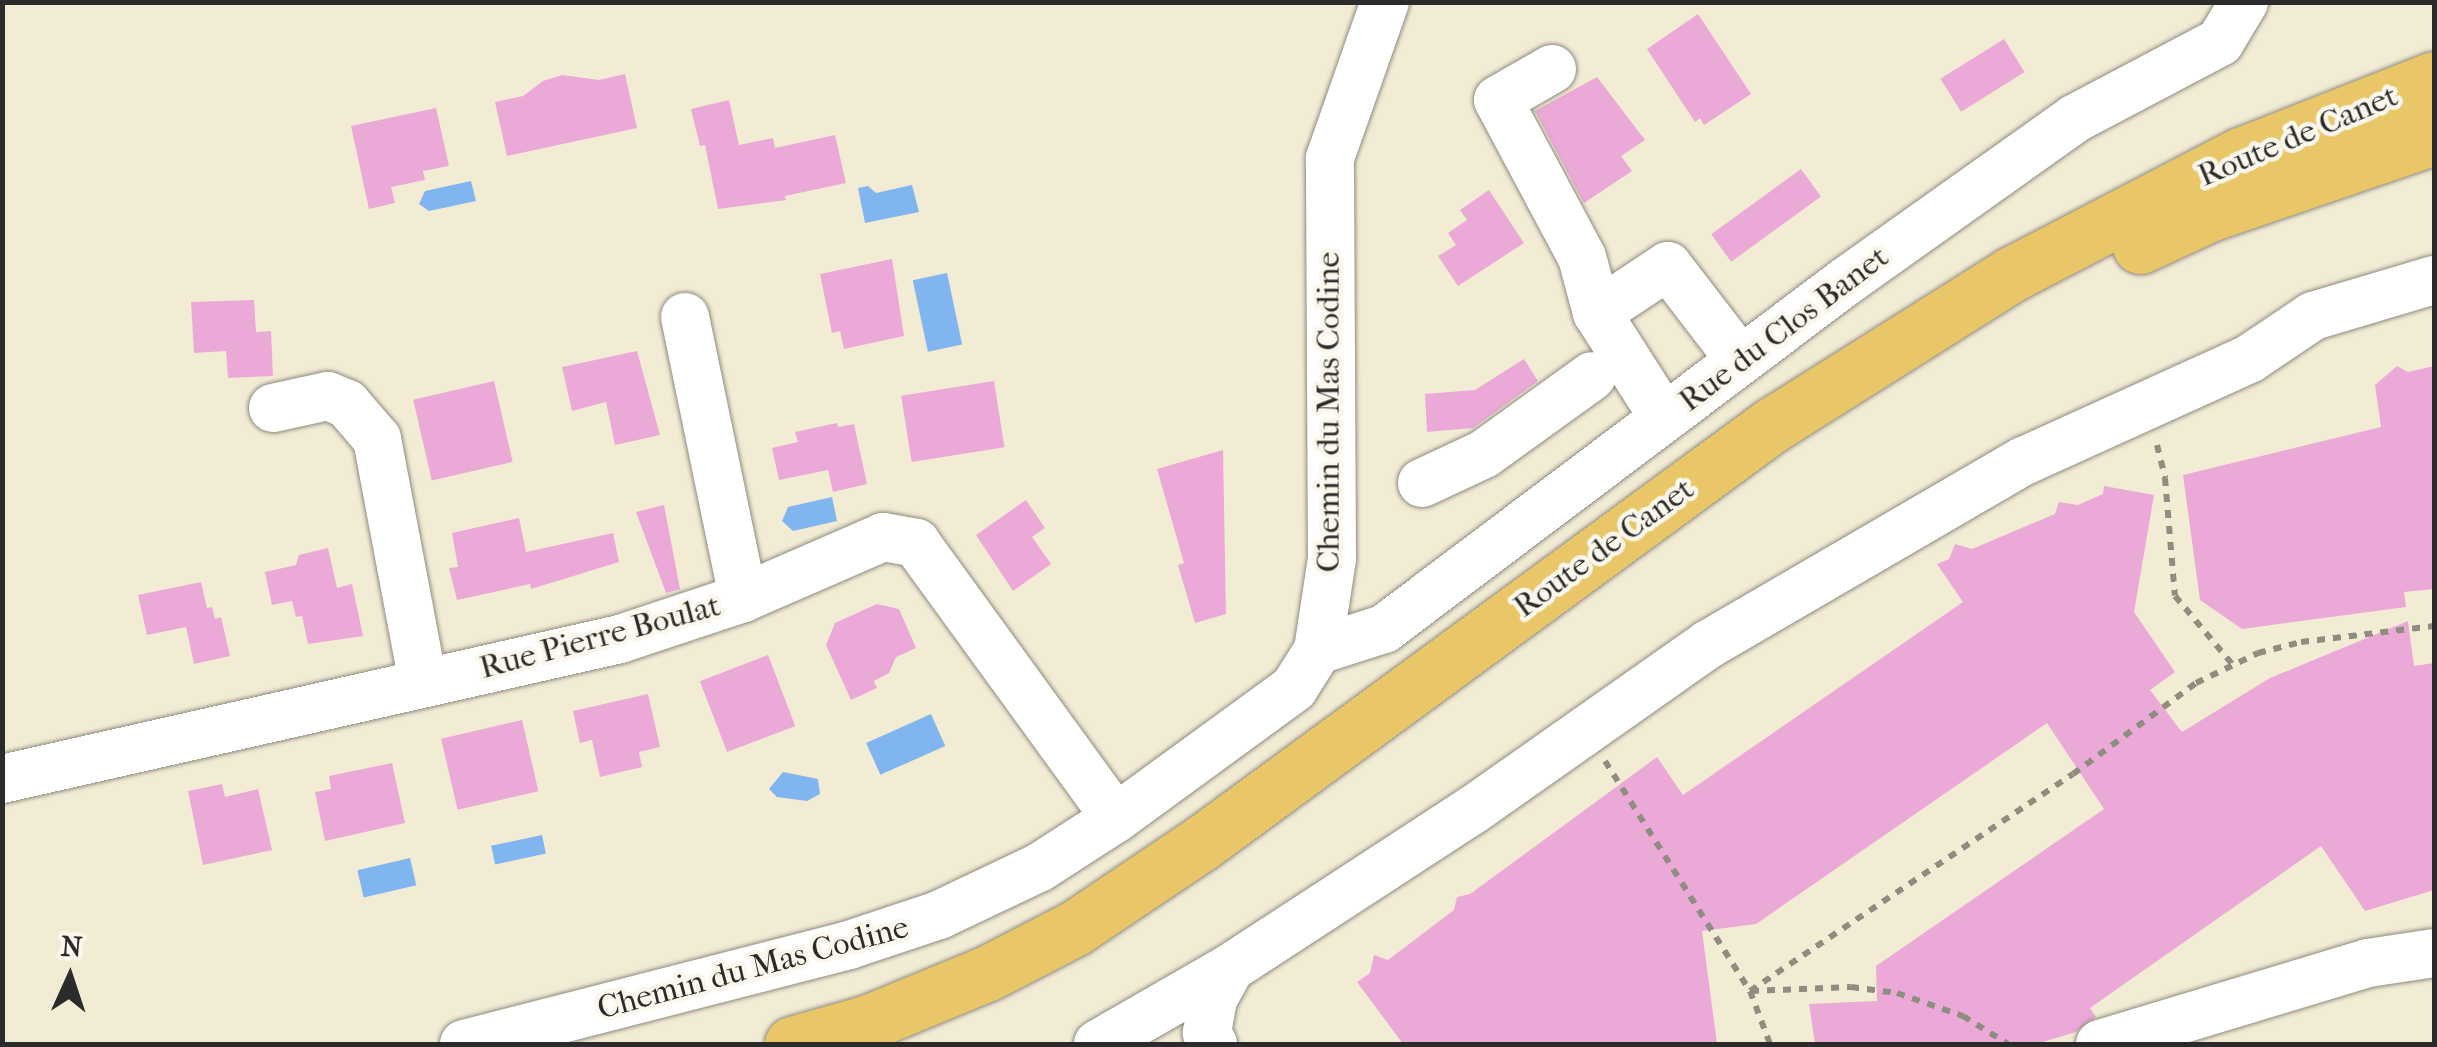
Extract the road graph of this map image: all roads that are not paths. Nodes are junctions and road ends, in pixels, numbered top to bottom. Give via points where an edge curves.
1 (1385, 2) edge
2 (2244, 2) edge
3 (2434, 52) edge
4 (1552, 68) dead end
5 (2434, 78) edge
6 (2434, 99) edge
7 (2434, 137) edge
8 (2036, 277) junction
9 (2434, 280) edge
10 (1598, 312) junction
11 (685, 317) dead end
12 (1740, 360) junction
13 (1592, 376) dead end
14 (273, 408) dead end
15 (1664, 418) junction
16 (1422, 483) dead end
17 (744, 598) junction
18 (1318, 650) junction
19 (422, 682) junction
20 (2, 778) edge
21 (1116, 818) junction
22 (2434, 952) edge
23 (1230, 968) junction
24 (1108, 1038) edge
25 (1210, 1039) edge
26 (464, 1044) edge
27 (792, 1044) edge
28 (869, 1044) edge
29 (2100, 1044) edge

1 - 18 street, Chemin du Mas Codine via 1330,158 1332,558
2 - 12 street, Rue du Clos Banet via 2220,42 2074,119
3 - 8 main road via 2234,141
4 - 10 street via 1498,100 1582,257
5 - 8 main road, Route de Canet via 2241,155
6 - 8 main road, Route de Canet via 2286,158 2136,235
7 - 8 main road
8 - 27 main road, Route de Canet via 1772,425 1076,928 869,1022
8 - 28 main road, Route de Canet via 1546,632 1092,944 1003,992
9 - 23 street via 2313,316 2249,360 2024,461 1910,526 1708,644
10 - 12 street via 1668,266
10 - 15 street
11 - 17 street
12 - 15 street, Rue du Clos Banet
13 - 16 street via 1484,454
14 - 19 street via 328,396 348,404 378,439
15 - 18 street, Rue du Clos Banet via 1384,629
17 - 19 street, Rue Pierre Boulat via 620,638
17 - 21 street, Rue Pierre Boulat via 883,537 916,543
18 - 21 street, Chemin du Mas Codine via 1294,688
19 - 20 street, Rue Pierre Boulat
21 - 26 street, Chemin du Mas Codine via 1040,866 939,916
22 - 29 street via 2368,963
23 - 24 street
23 - 25 street via 1213,999
24 - 25 street

